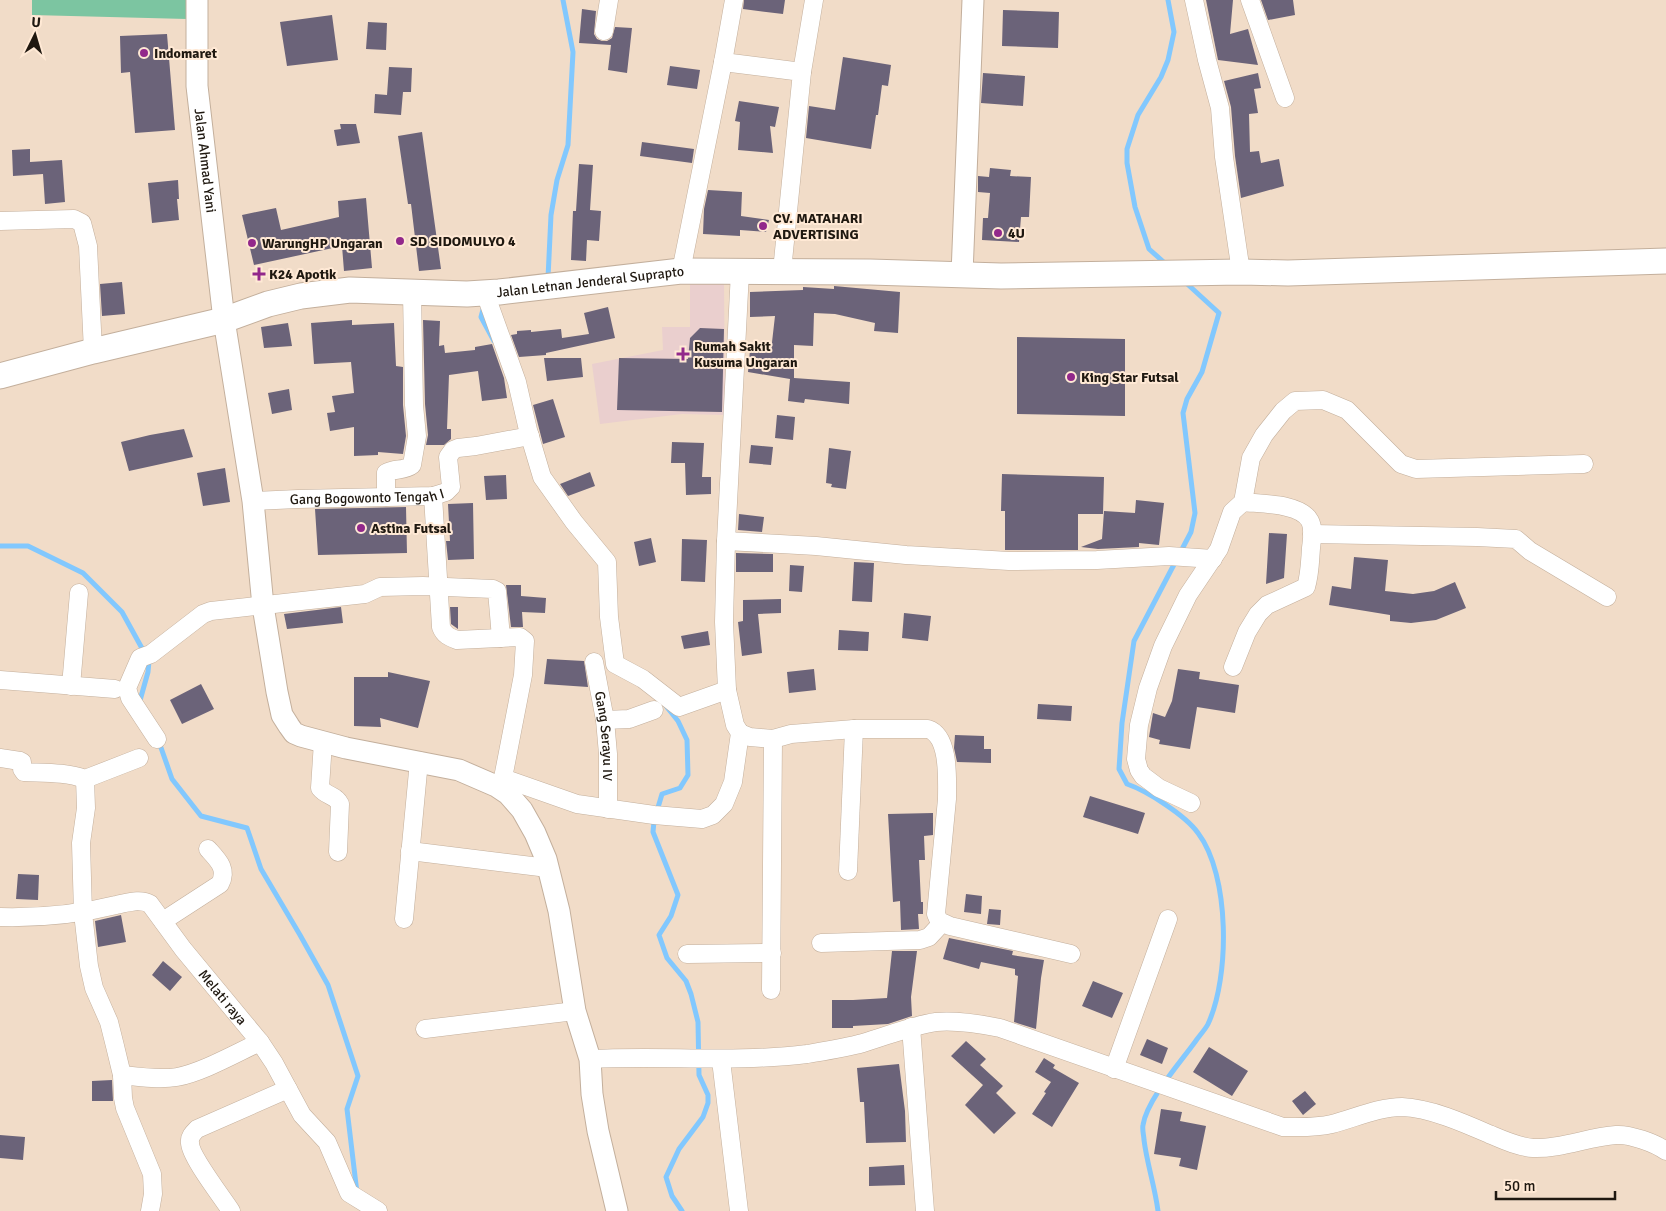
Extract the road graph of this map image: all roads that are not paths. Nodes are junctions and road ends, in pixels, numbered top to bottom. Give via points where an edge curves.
1 (197, 0) edge
2 (609, 0) edge
3 (734, 0) edge
4 (814, 0) edge
5 (973, 0) edge
6 (1194, 0) edge
7 (1250, 0) edge
8 (604, 31) dead end
9 (723, 62) junction
10 (802, 72) junction
11 (1285, 98) dead end
12 (0, 221) edge
13 (1666, 261) edge
14 (681, 271) junction
15 (782, 271) junction
16 (740, 272) junction
17 (1241, 272) junction
18 (962, 274) junction
19 (412, 292) junction
20 (487, 298) junction
21 (224, 320) junction
22 (93, 351) junction
23 (0, 376) edge
24 (525, 437) junction
25 (1584, 464) dead end
26 (432, 496) junction
27 (386, 497) junction
28 (253, 501) junction
29 (1243, 502) junction
30 (1312, 534) junction
31 (726, 541) junction
32 (1213, 559) junction
33 (440, 587) junction
34 (79, 593) dead end
35 (1607, 597) dead end
36 (262, 606) junction
37 (501, 638) junction
38 (594, 662) dead end
39 (1233, 668) dead end
40 (0, 680) edge
41 (71, 686) junction
42 (115, 689) dead end
43 (728, 690) junction
44 (654, 710) dead end
45 (605, 720) junction
46 (854, 729) junction
47 (740, 733) junction
48 (157, 739) dead end
49 (773, 739) junction
50 (323, 742) junction
51 (0, 758) edge
52 (139, 758) dead end
53 (419, 760) junction
54 (85, 779) junction
55 (499, 782) junction
56 (1192, 803) dead end
57 (608, 809) junction
58 (208, 849) dead end
59 (410, 851) junction
60 (338, 852) dead end
61 (548, 868) junction
62 (848, 871) dead end
63 (83, 913) junction
64 (0, 917) edge
65 (404, 918) dead end
66 (1168, 919) dead end
67 (163, 921) junction
68 (941, 924) junction
69 (821, 943) dead end
70 (772, 953) junction
71 (687, 954) dead end
72 (1072, 954) dead end
73 (772, 990) dead end
74 (575, 1011) junction
75 (911, 1027) junction
76 (425, 1029) dead end
77 (260, 1042) junction
78 (590, 1059) junction
79 (721, 1060) junction
80 (1114, 1069) junction
81 (126, 1075) junction
82 (288, 1089) junction
83 (1666, 1151) edge
84 (150, 1211) edge
85 (231, 1211) edge
86 (378, 1211) edge
87 (617, 1211) edge
88 (739, 1211) edge
89 (924, 1211) edge

1 - 21 street, Jalan Ahmad Yani via 196,86
2 - 8 street
3 - 9 street
4 - 10 street
5 - 18 street
6 - 17 street via 1220,108
7 - 11 street
9 - 10 street
9 - 14 street
10 - 15 street
12 - 22 street via 74,219 82,223 88,246
13 - 17 main road, Jalan Letnan Jenderal Suprapto
14 - 16 main road, Jalan Letnan Jenderal Suprapto
14 - 20 main road, Jalan Letnan Jenderal Suprapto
15 - 16 main road, Jalan Letnan Jenderal Suprapto
15 - 18 main road, Jalan Letnan Jenderal Suprapto
16 - 31 street
17 - 18 main road, Jalan Letnan Jenderal Suprapto
19 - 20 main road, Jalan Letnan Jenderal Suprapto
19 - 21 main road, Jalan Letnan Jenderal Suprapto via 325,292 268,304
19 - 27 street via 417,436 412,465 386,472
20 - 24 street via 518,382
21 - 22 main road, Jalan Letnan Jenderal Suprapto
21 - 28 street, Jalan Ahmad Yani
22 - 23 main road, Jalan Letnan Jenderal Suprapto
24 - 26 street, Gang Bogowonto Tengah I via 453,450 448,457 451,487
24 - 43 street via 542,477 607,562 615,664 643,678 679,707
25 - 29 street via 1416,469 1401,464 1347,410 1323,400 1295,401 1264,435 1251,458
26 - 27 street, Gang Bogowonto Tengah I
26 - 33 street
27 - 28 street, Gang Bogowonto Tengah I
28 - 36 street, Jalan Ahmad Yani
29 - 30 street via 1300,511 1309,520
29 - 32 street via 1232,512
30 - 35 street via 1516,539 1530,551
30 - 39 street via 1306,587 1268,605 1258,614
31 - 32 street via 1009,561 1169,556
31 - 43 street via 724,622
32 - 56 street via 1188,595 1163,646 1148,688 1136,750 1137,764 1143,776 1159,788
33 - 36 street via 380,587 365,594
33 - 37 street via 495,590
33 - 37 street via 444,633 457,640
34 - 41 street
36 - 48 street via 210,611 145,656 127,688
36 - 50 street, Jalan Ahmad Yani via 282,715 294,733
37 - 55 street via 520,637 525,641 523,675
38 - 45 street, Gang Serayu IV
40 - 41 street
41 - 42 street
43 - 47 street via 735,725
44 - 45 street via 629,719
45 - 57 street, Gang Serayu IV
46 - 49 street via 791,734
46 - 62 street
46 - 68 street via 928,729 942,743 948,799 936,914
47 - 49 street
47 - 57 street via 733,782 721,809 713,815 702,819
49 - 70 street
50 - 53 street, Jalan Ahmad Yani
50 - 60 street via 320,788 340,804
51 - 54 street via 22,762 24,772 62,773
52 - 54 street
53 - 55 street, Jalan Ahmad Yani
53 - 59 street
54 - 63 street via 86,808 81,843
55 - 57 street via 577,804
55 - 61 street, Jalan Ahmad Yani via 522,810
58 - 67 street via 223,868 220,884
59 - 61 street
59 - 65 street
61 - 74 street, Jalan Ahmad Yani via 559,911
63 - 64 street, Melati raya
63 - 67 street, Melati raya via 141,901 150,904
63 - 81 street via 94,988
66 - 80 street
67 - 77 street, Melati raya via 182,949
68 - 69 street via 923,940
68 - 72 street
70 - 71 street
70 - 73 street
74 - 76 street
74 - 78 street, Jalan Ahmad Yani
75 - 79 street via 861,1044 808,1054
75 - 80 street via 938,1022 979,1024
75 - 89 street
77 - 81 street via 177,1077
77 - 82 street, Melati raya
78 - 79 street via 681,1057
78 - 87 street, Jalan Ahmad Yani via 598,1131
79 - 88 street
80 - 83 street via 1283,1127 1323,1126 1389,1108 1415,1108 1532,1148 1618,1135 1648,1142
81 - 84 street via 125,1108 152,1174
82 - 85 street via 192,1134 189,1144 194,1155
82 - 86 street, Melati raya via 302,1115 327,1142 356,1196

